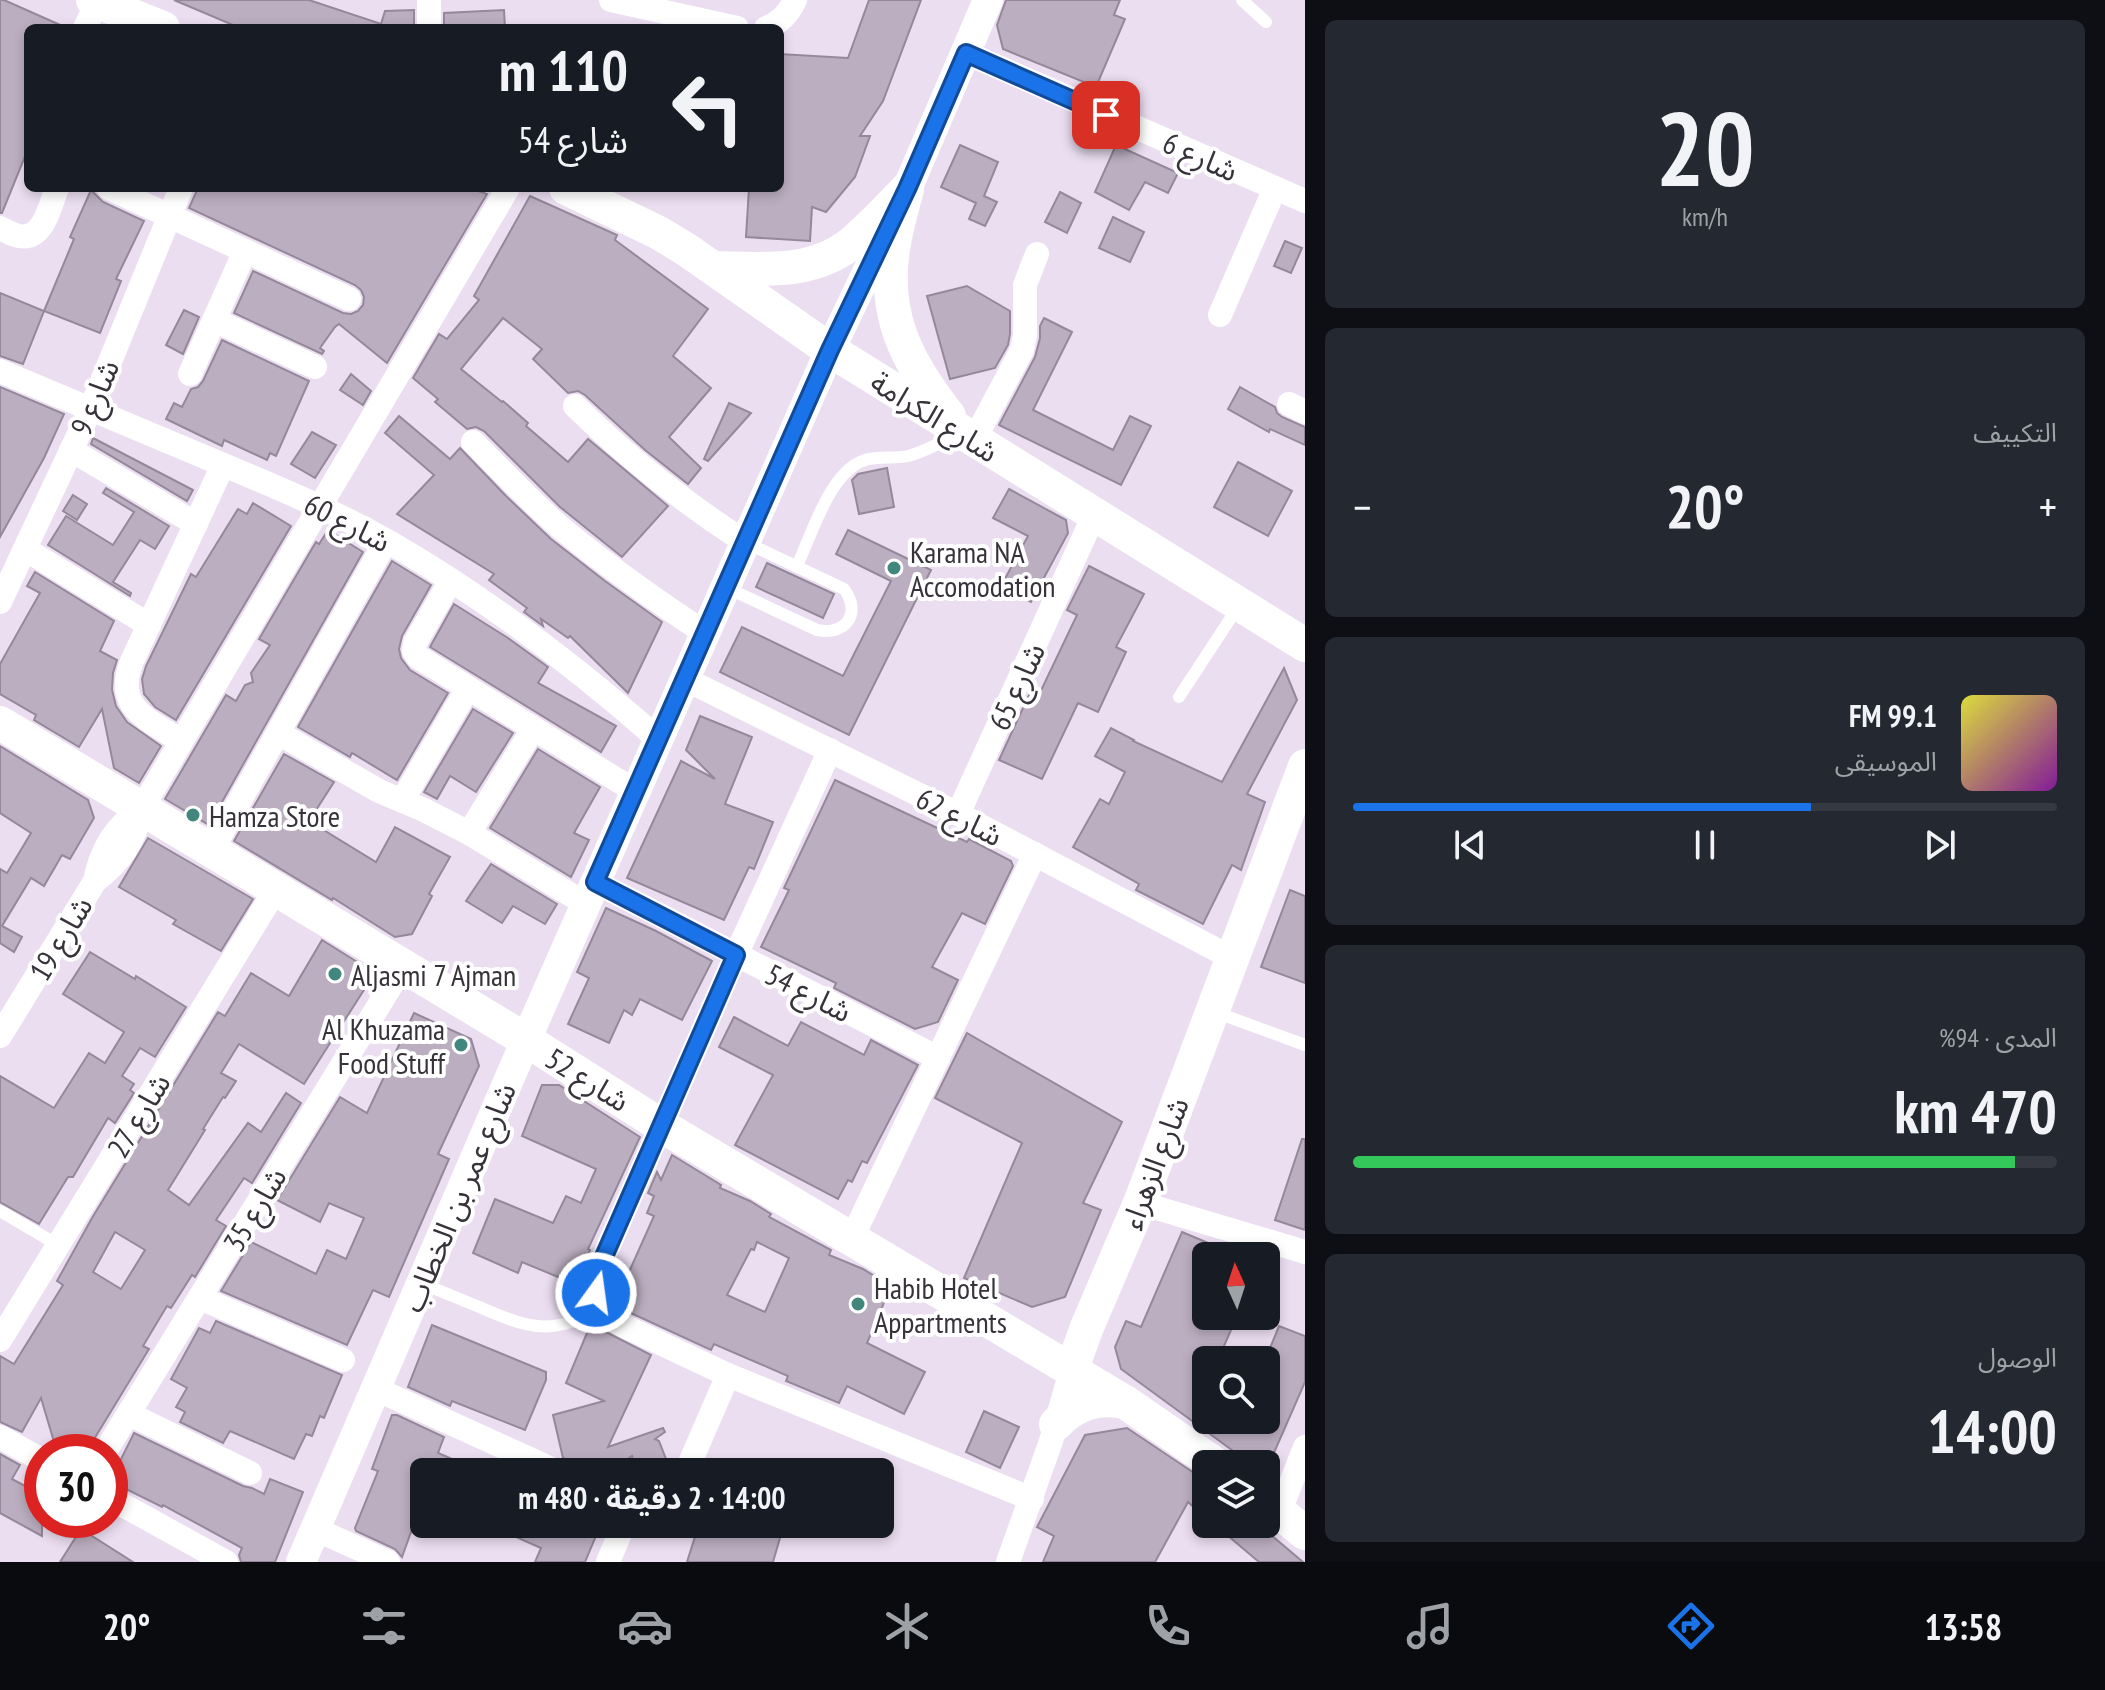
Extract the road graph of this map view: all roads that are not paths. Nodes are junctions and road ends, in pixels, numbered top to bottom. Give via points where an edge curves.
1 (429, 0) edge
2 (611, 0) edge
3 (795, 0) edge
4 (988, 0) edge
5 (1242, 0) edge
6 (92, 10) edge
7 (1266, 22) dead end
8 (147, 24) edge
9 (429, 24) edge
10 (719, 24) edge
11 (774, 24) edge
12 (966, 53) junction
13 (1275, 188) junction
14 (907, 189) junction
15 (55, 192) edge
16 (118, 192) edge
17 (179, 192) edge
18 (506, 192) edge
19 (574, 192) edge
20 (1305, 201) edge
21 (170, 216) junction
22 (0, 228) edge
23 (245, 251) junction
24 (1037, 254) dead end
25 (715, 268) junction
26 (349, 299) dead end
27 (1220, 315) dead end
28 (214, 320) junction
29 (830, 350) junction
30 (315, 367) dead end
31 (0, 371) edge
32 (190, 374) dead end
33 (575, 406) dead end
34 (91, 408) junction
35 (968, 436) junction
36 (473, 442) dead end
37 (71, 450) junction
38 (223, 465) junction
39 (319, 505) junction
40 (1094, 515) junction
41 (196, 524) junction
42 (386, 541) junction
43 (745, 542) junction
44 (25, 549) junction
45 (797, 566) junction
46 (451, 580) junction
47 (725, 587) junction
48 (0, 602) edge
49 (1239, 604) junction
50 (149, 625) junction
51 (705, 633) junction
52 (1305, 645) edge
53 (685, 679) junction
54 (468, 688) junction
55 (1179, 697) dead end
56 (533, 729) junction
57 (278, 733) junction
58 (7, 735) edge
59 (658, 739) junction
60 (181, 741) junction
61 (830, 750) junction
62 (1305, 766) edge
63 (635, 791) junction
64 (402, 801) junction
65 (142, 808) junction
66 (958, 814) junction
67 (469, 833) junction
68 (212, 850) junction
69 (1035, 854) junction
70 (276, 889) junction
71 (590, 893) junction
72 (736, 955) junction
73 (1232, 958) junction
74 (403, 966) junction
75 (1212, 1010) junction
76 (0, 1036) edge
77 (526, 1040) junction
78 (1305, 1045) edge
79 (938, 1058) junction
80 (662, 1126) junction
81 (1140, 1203) junction
82 (0, 1211) edge
83 (852, 1238) junction
84 (58, 1245) junction
85 (1305, 1252) edge
86 (421, 1283) junction
87 (200, 1298) junction
88 (1096, 1306) junction
89 (601, 1307) junction
90 (0, 1340) edge
91 (343, 1360) dead end
92 (1071, 1371) junction
93 (728, 1375) junction
94 (376, 1389) junction
95 (1125, 1402) junction
96 (129, 1414) junction
97 (1056, 1424) junction
98 (116, 1434) edge
99 (0, 1437) edge
100 (1305, 1447) edge
101 (24, 1450) edge
102 (1195, 1450) edge
103 (527, 1458) edge
104 (692, 1458) edge
105 (250, 1473) dead end
106 (1032, 1499) junction
107 (128, 1508) edge
108 (1284, 1515) edge
109 (315, 1529) junction
110 (618, 1538) edge
111 (226, 1562) edge
112 (301, 1562) edge
113 (388, 1562) edge
114 (608, 1562) edge
115 (1008, 1562) edge

1 - 9 street
2 - 10 street
3 - 11 street
4 - 12 street, شارع عمر بن الخطاب
5 - 7 lane
6 - 8 main road
12 - 13 street, شارع 6
12 - 14 street, شارع عمر بن الخطاب
13 - 20 street, شارع 6
13 - 27 street
14 - 25 main road via 852,243 812,264
14 - 29 street, شارع عمر بن الخطاب
14 - 35 main road via 891,261 898,331 918,374
15 - 22 street via 33,234 19,236
16 - 21 street
17 - 21 street, شارع 9
18 - 39 street, شارع 19
19 - 25 main road, شارع الكرامة via 659,233
21 - 23 street
21 - 34 street, شارع 9
23 - 26 street
23 - 28 street
24 - 35 street via 1025,285 1022,350
25 - 29 main road, شارع الكرامة
28 - 30 street
28 - 32 street
29 - 35 main road, شارع الكرامة
29 - 43 street, شارع عمر بن الخطاب
31 - 34 street, شارع 60
33 - 43 street via 639,466
34 - 37 street, شارع 9
34 - 38 street, شارع 60
35 - 40 main road, شارع الكرامة
35 - 45 lane via 907,456 864,460 844,472
36 - 51 street via 561,527
37 - 41 street
37 - 44 street, شارع 9
38 - 39 street, شارع 60
38 - 41 street
39 - 42 street, شارع 60
39 - 60 street, شارع 19
40 - 49 main road, شارع الكرامة
40 - 66 street, شارع 65
41 - 50 street
42 - 46 street, شارع 60
42 - 57 street
43 - 45 lane
43 - 47 street, شارع عمر بن الخطاب
44 - 48 street, شارع 9
44 - 50 street
45 - 47 lane via 844,589 852,607 845,625 817,630
46 - 54 street via 414,651
46 - 59 street, شارع 60 via 553,651
47 - 51 street, شارع عمر بن الخطاب
49 - 52 main road, شارع الكرامة
49 - 55 lane
50 - 60 street via 126,690 133,707
51 - 53 street, شارع عمر بن الخطاب
53 - 59 street, شارع عمر بن الخطاب
53 - 61 street, شارع 62
54 - 56 street
54 - 64 street
56 - 63 street
56 - 67 street
57 - 64 street, شارع 54
57 - 68 street
58 - 65 main road, شارع 52
59 - 63 street, شارع عمر بن الخطاب
60 - 65 street, شارع 19
61 - 66 street, شارع 62
61 - 72 street
62 - 73 main road, شارع الزهراء
63 - 71 street, شارع عمر بن الخطاب
64 - 67 street, شارع 54
65 - 68 main road, شارع 52
65 - 76 street, شارع 19 via 110,839 95,881
66 - 69 street, شارع 62
67 - 71 street, شارع 54
68 - 70 main road, شارع 52
69 - 73 street, شارع 62
69 - 79 street
70 - 74 main road, شارع 52
70 - 84 street, شارع 27
71 - 72 street, شارع 54
71 - 77 street, شارع عمر بن الخطاب
72 - 79 street, شارع 54
72 - 80 street
73 - 75 main road, شارع الزهراء
74 - 77 main road, شارع 52
74 - 87 street, شارع 35
75 - 78 lane
75 - 81 main road, شارع الزهراء
77 - 80 main road, شارع 52
77 - 86 street, شارع عمر بن الخطاب
79 - 83 street
80 - 83 main road, شارع 52
80 - 89 street via 597,1277
81 - 85 street
81 - 88 main road, شارع الزهراء
82 - 84 lane
83 - 92 main road, شارع 52
84 - 90 street, شارع 27
86 - 89 lane via 533,1326 569,1323
86 - 94 street, شارع عمر بن الخطاب
87 - 91 street
87 - 96 street, شارع 35
88 - 92 main road, شارع الزهراء
88 - 95 main road via 1100,1357
89 - 93 street via 611,1320
92 - 95 main road, شارع 52
92 - 97 street, شارع الزهراء
93 - 104 street
93 - 106 street
94 - 103 street
94 - 109 street, شارع عمر بن الخطاب
95 - 97 main road via 1087,1403
95 - 102 main road, شارع 52
96 - 98 street, شارع 35
96 - 105 street
97 - 106 street, شارع الزهراء
99 - 101 street
100 - 108 street
106 - 115 street, شارع الزهراء
107 - 111 street
109 - 112 street, شارع عمر بن الخطاب
109 - 113 street
110 - 114 street

